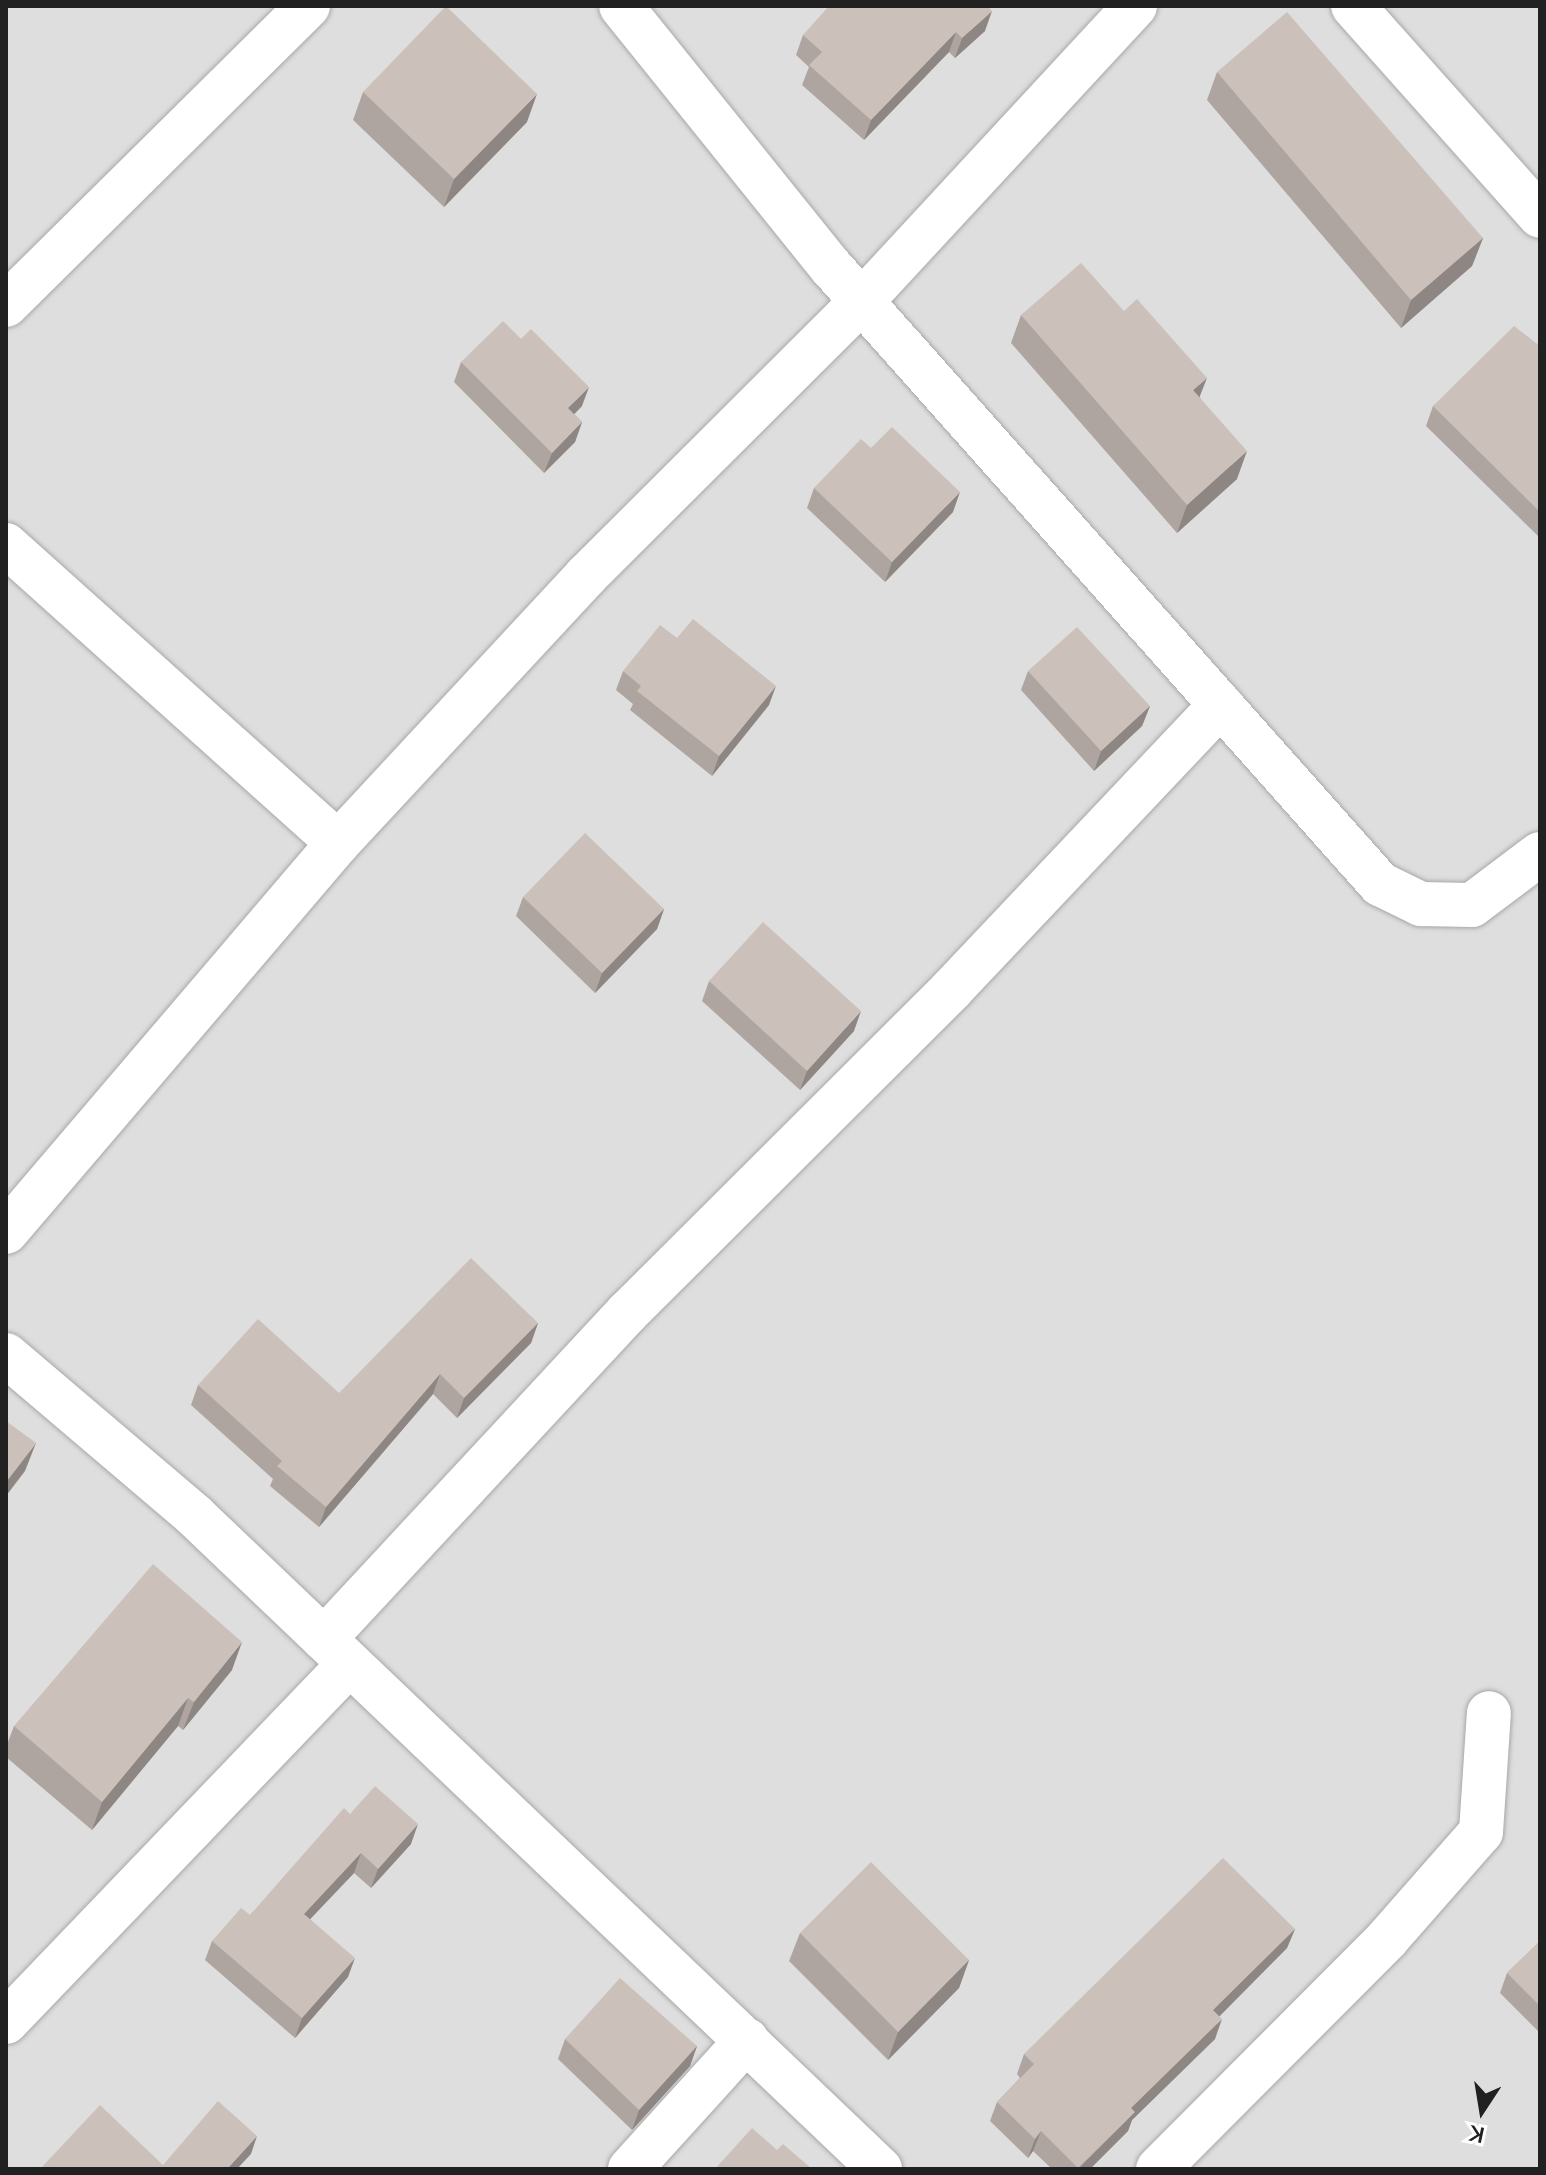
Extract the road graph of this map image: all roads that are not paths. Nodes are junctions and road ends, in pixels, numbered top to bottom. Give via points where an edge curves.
1 (308, 6) edge
2 (621, 6) edge
3 (1135, 6) edge
4 (1353, 6) edge
5 (1540, 216) edge
6 (862, 301) junction
7 (6, 305) edge
8 (6, 545) edge
9 (1221, 705) junction
10 (338, 843) junction
11 (1540, 854) edge
12 (6, 1232) edge
13 (6, 1355) edge
14 (337, 1651) junction
15 (1489, 1713) dead end
16 (6, 2022) edge
17 (747, 2040) junction
18 (630, 2169) edge
19 (880, 2169) edge
20 (1158, 2169) edge

1 - 7 street
2 - 6 street
3 - 6 street
4 - 5 street
6 - 9 street
6 - 10 street via 586,576
8 - 10 street
9 - 11 street via 1380,884 1421,904 1472,905
9 - 14 street via 952,989 628,1312
10 - 12 street
13 - 14 street via 194,1515
14 - 16 street
14 - 17 street
15 - 20 street via 1481,1832 1387,1939
17 - 18 street
17 - 19 street

